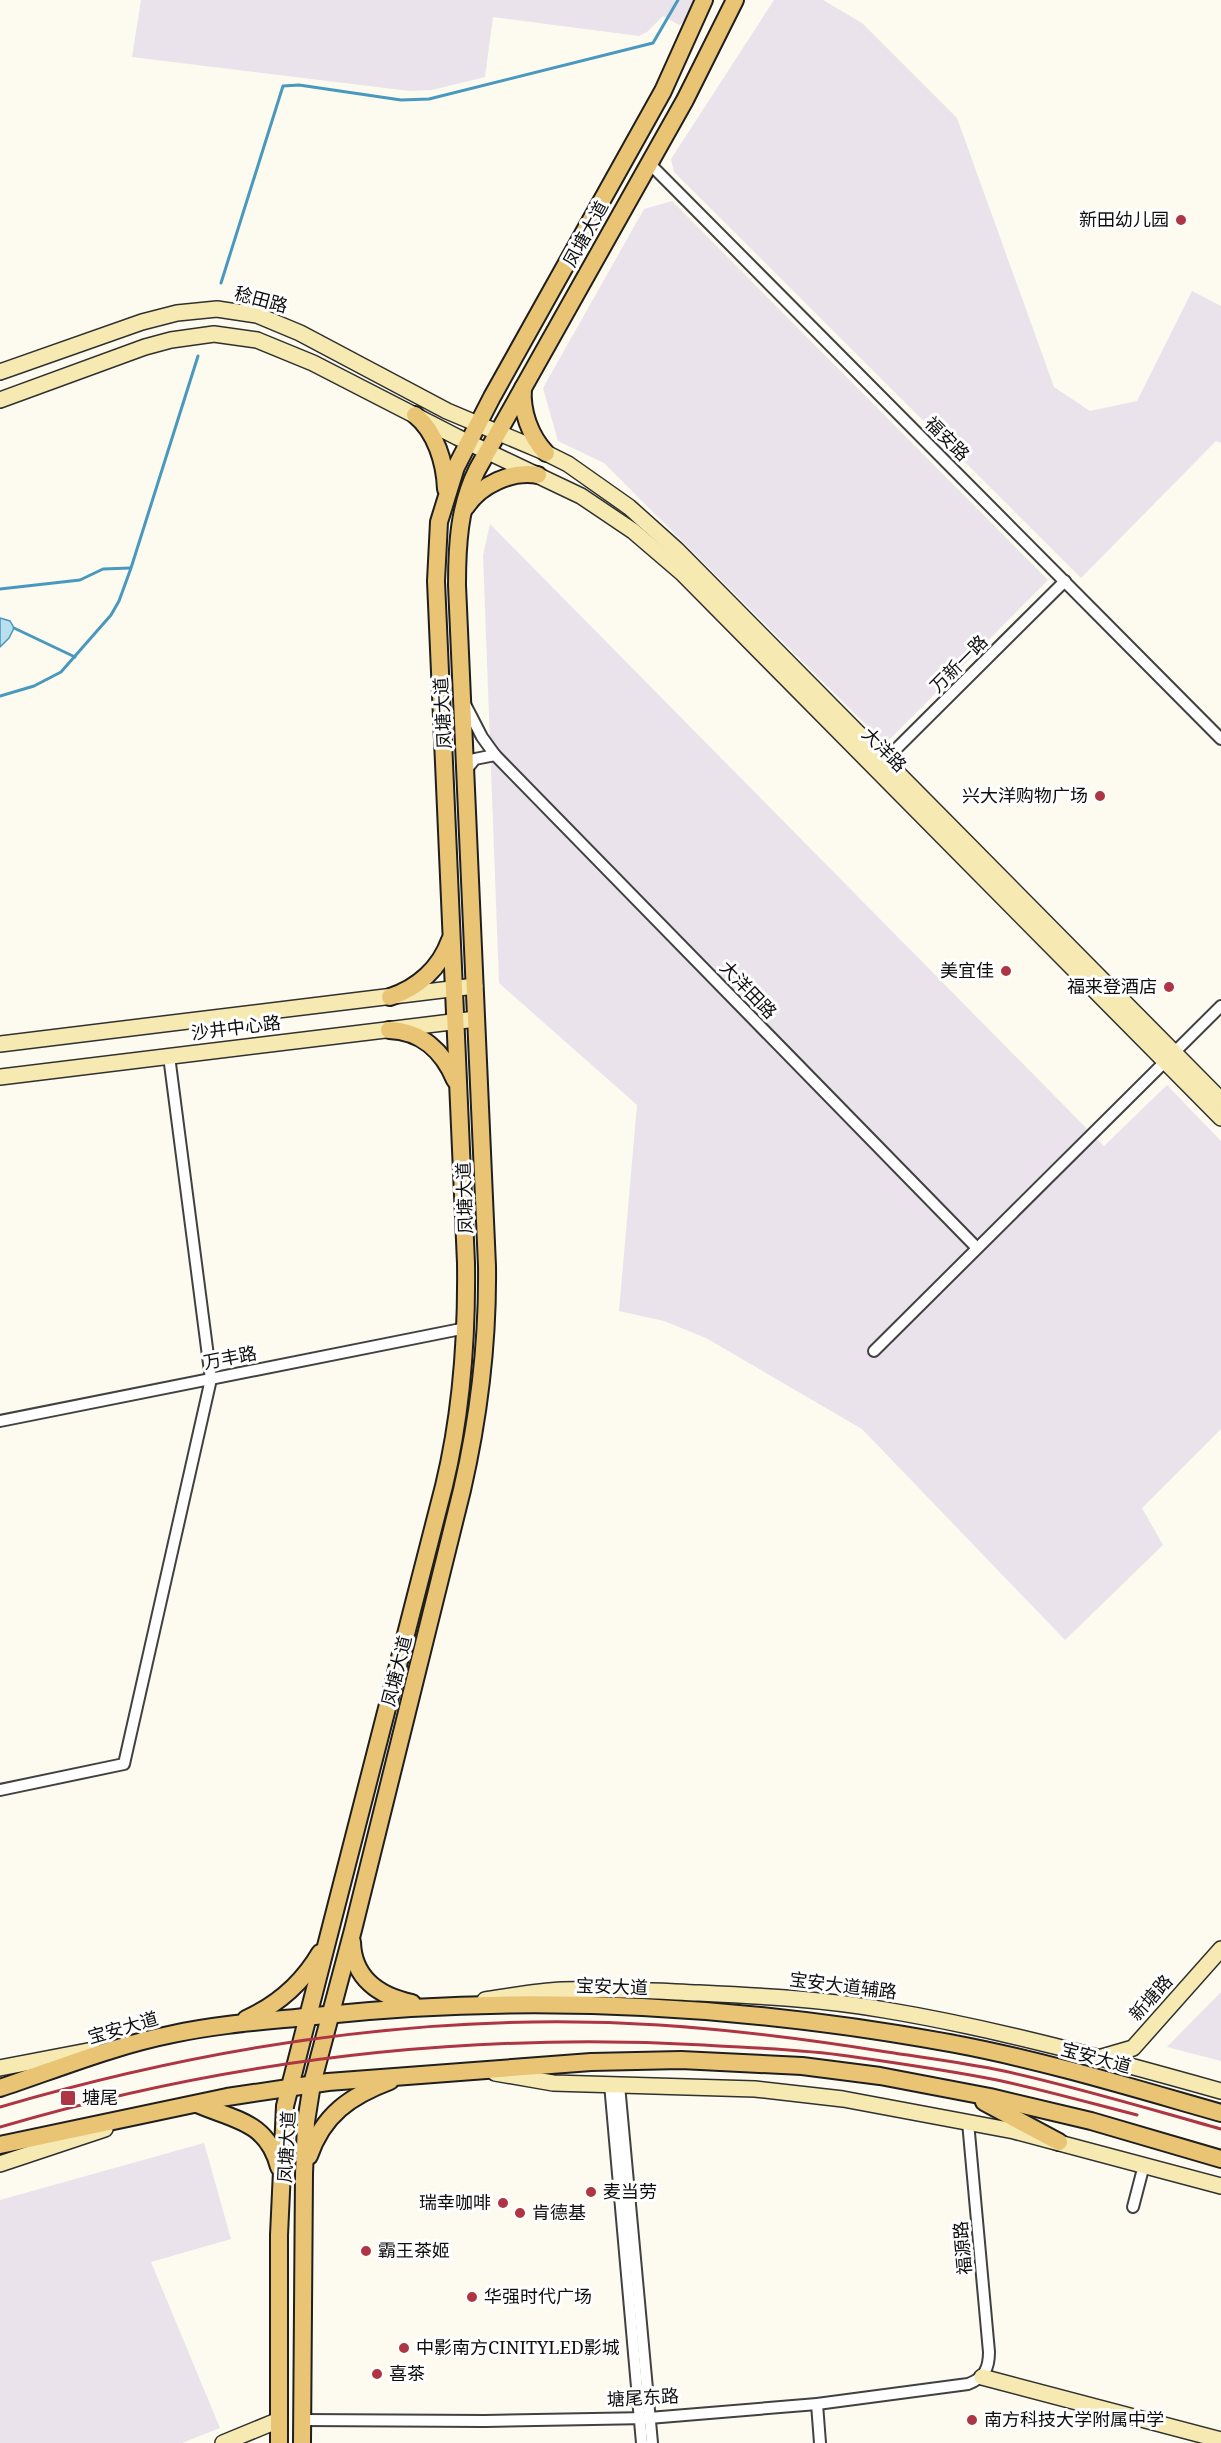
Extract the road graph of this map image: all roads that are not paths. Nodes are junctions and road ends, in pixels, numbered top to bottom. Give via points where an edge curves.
1 (704, 0) edge
2 (735, 0) edge
3 (649, 163) junction
4 (0, 372) edge
5 (524, 384) junction
6 (0, 400) edge
7 (415, 415) junction
8 (478, 424) junction
9 (498, 432) junction
10 (469, 443) junction
11 (487, 451) junction
12 (546, 453) junction
13 (538, 475) junction
14 (446, 494) junction
15 (462, 516) junction
16 (1065, 581) junction
17 (462, 693) junction
18 (1221, 739) edge
19 (495, 755) junction
20 (880, 764) junction
21 (465, 770) junction
22 (452, 931) junction
23 (475, 986) junction
24 (454, 989) junction
25 (390, 997) junction
26 (1221, 1006) edge
27 (476, 1019) junction
28 (455, 1022) junction
29 (389, 1029) junction
30 (0, 1044) edge
31 (169, 1056) junction
32 (1170, 1057) junction
33 (0, 1077) edge
34 (459, 1096) junction
35 (1221, 1100) edge
36 (1221, 1118) edge
37 (977, 1248) junction
38 (466, 1328) junction
39 (874, 1351) dead end
40 (211, 1379) junction
41 (0, 1421) edge
42 (0, 1790) edge
43 (353, 1930) junction
44 (327, 1939) junction
45 (1221, 1948) edge
46 (453, 2004) junction
47 (428, 2006) junction
48 (330, 2014) junction
49 (307, 2016) junction
50 (231, 2024) junction
51 (143, 2041) junction
52 (1100, 2057) junction
53 (0, 2068) edge
54 (480, 2070) junction
55 (408, 2075) junction
56 (312, 2084) junction
57 (614, 2085) junction
58 (289, 2087) junction
59 (0, 2088) edge
60 (1221, 2091) edge
61 (964, 2092) junction
62 (197, 2104) junction
63 (1221, 2113) edge
64 (148, 2114) junction
65 (968, 2122) junction
66 (1059, 2142) junction
67 (0, 2145) edge
68 (1221, 2158) edge
69 (0, 2164) edge
70 (1144, 2165) junction
71 (304, 2174) junction
72 (281, 2176) junction
73 (1221, 2186) edge
74 (1133, 2207) dead end
75 (279, 2235) junction
76 (304, 2235) junction
77 (984, 2374) junction
78 (817, 2404) junction
79 (645, 2418) junction
80 (279, 2420) junction
81 (302, 2420) junction
82 (1221, 2440) edge
83 (223, 2443) edge
84 (279, 2443) edge
85 (302, 2443) edge
86 (642, 2443) edge
87 (652, 2443) edge
88 (820, 2443) edge

1 - 8 main road, 凤塘大道 via 663,91
2 - 3 main road, 凤塘大道
3 - 5 main road, 凤塘大道
3 - 16 street, 福安路
4 - 8 street, 稔田路 via 160,317 193,310 232,311 284,325
5 - 9 main road, 凤塘大道
5 - 12 main road via 527,418
6 - 7 street via 145,347 186,336 214,334 257,340 284,350
7 - 10 street
7 - 14 main road via 437,448
8 - 9 street, 稔田路
8 - 10 main road, 凤塘大道
9 - 11 main road, 凤塘大道
9 - 12 street, 大洋路
10 - 11 street
10 - 14 main road, 凤塘大道
11 - 13 street, 大洋路
11 - 15 main road, 凤塘大道 via 468,490
12 - 20 street, 大洋路 via 589,477 646,521
13 - 15 main road via 519,474 491,484 473,498
13 - 20 street, 大洋路 via 596,505 667,559
14 - 22 main road, 凤塘大道 via 437,535 436,573
15 - 17 main road, 凤塘大道 via 457,577
16 - 18 street, 福安路
16 - 20 street, 万新一路
17 - 19 street, 大洋田路 via 476,728
17 - 21 main road, 凤塘大道
19 - 21 street via 475,759
19 - 37 street, 大洋田路
20 - 32 street, 大洋路
21 - 23 main road, 凤塘大道
22 - 24 main road, 凤塘大道
22 - 25 main road via 435,967 415,985
23 - 24 street, 沙井中心路
23 - 27 main road, 凤塘大道
24 - 25 street, 沙井中心路
24 - 28 main road, 凤塘大道
25 - 30 street, 沙井中心路
26 - 32 street
27 - 28 street, 沙井中心路
27 - 43 main road, 凤塘大道 via 487,1266 481,1388 464,1482
28 - 29 street, 沙井中心路
28 - 34 main road, 凤塘大道
29 - 31 street, 沙井中心路
29 - 34 main road via 417,1035 435,1049 451,1072
31 - 33 street, 沙井中心路
31 - 40 street
32 - 35 street, 大洋路
32 - 36 street, 大洋路
32 - 37 street
34 - 38 main road, 凤塘大道
37 - 39 street
38 - 40 street, 万丰路
38 - 44 main road, 凤塘大道 via 452,1455
40 - 41 street, 万丰路
40 - 42 street via 124,1764
43 - 47 main road via 356,1964 369,1983 386,1995
43 - 48 main road, 凤塘大道
44 - 49 main road, 凤塘大道
44 - 50 main road via 315,1962 292,1989 263,2010
45 - 52 street, 新塘路 via 1133,2048
46 - 47 main road, 宝安大道
46 - 52 street, 宝安大道辅路 via 595,1989 760,1996 883,2009
46 - 63 main road, 宝安大道 via 650,2008 835,2025 969,2047 1067,2069
47 - 48 main road, 宝安大道
48 - 49 main road, 宝安大道
48 - 56 main road, 凤塘大道
49 - 50 main road, 宝安大道
49 - 58 main road, 凤塘大道
50 - 51 main road, 宝安大道
51 - 53 street
51 - 59 main road, 宝安大道
52 - 60 street, 宝安大道辅路
54 - 55 main road
54 - 57 street via 553,2083
54 - 61 main road via 591,2061 720,2061 880,2076
55 - 56 main road
55 - 71 main road via 363,2093 331,2115 313,2145
56 - 58 main road
56 - 71 main road, 凤塘大道
57 - 65 street via 797,2092
57 - 79 street
58 - 62 main road
58 - 72 main road, 凤塘大道
61 - 66 main road
61 - 68 main road via 1091,2121
62 - 64 main road
62 - 72 main road via 237,2118 257,2130 273,2151
64 - 67 main road
64 - 69 street
65 - 66 street
65 - 77 street, 福源路 via 988,2352
66 - 70 street
70 - 73 street
70 - 74 street
71 - 76 main road, 凤塘大道
72 - 75 main road, 凤塘大道
75 - 76 main road
75 - 80 main road, 凤塘大道
76 - 81 main road, 凤塘大道
77 - 78 street, 塘尾东路 via 968,2384
77 - 82 street
78 - 79 street, 塘尾东路
78 - 88 street
79 - 81 street, 塘尾东路
79 - 86 street
79 - 87 street
80 - 83 street
80 - 84 main road, 凤塘大道
81 - 85 main road, 凤塘大道

